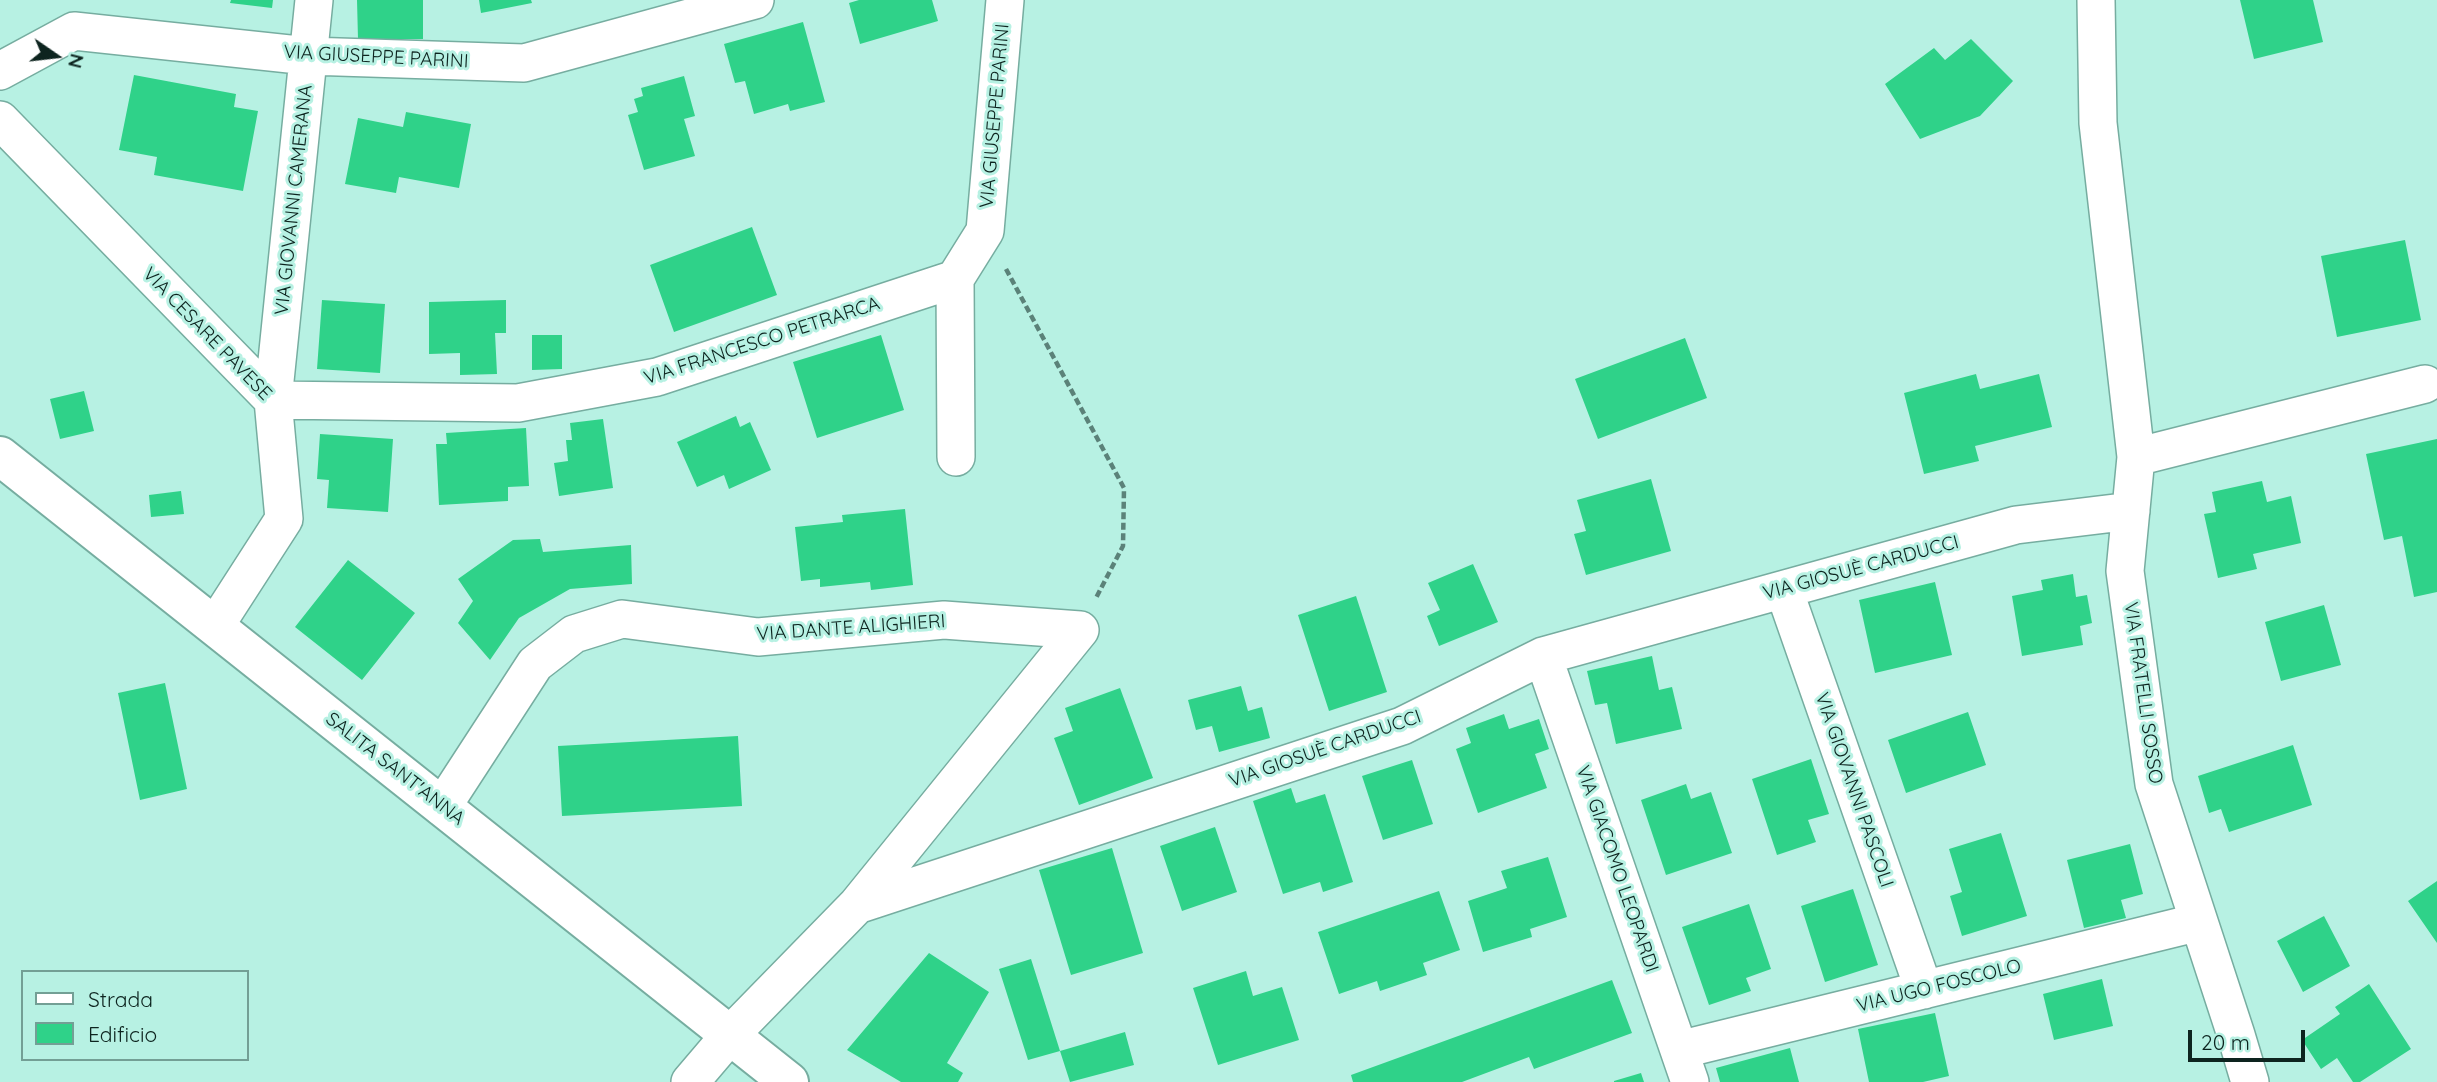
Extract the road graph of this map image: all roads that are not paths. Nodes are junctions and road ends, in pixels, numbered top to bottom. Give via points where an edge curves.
1 (314, 0) edge
2 (755, 0) edge
3 (1005, 0) edge
4 (2096, 0) edge
5 (308, 56) junction
6 (0, 71) edge
7 (0, 120) edge
8 (955, 279) junction
9 (2426, 384) dead end
10 (273, 400) junction
11 (0, 456) edge
12 (956, 457) dead end
13 (2136, 457) junction
14 (2131, 511) junction
15 (1784, 590) junction
16 (215, 626) junction
17 (1543, 656) junction
18 (442, 807) junction
19 (857, 905) junction
20 (2199, 922) junction
21 (1924, 990) junction
22 (730, 1035) junction
23 (1684, 1066) edge
24 (690, 1082) edge
25 (789, 1082) edge
26 (2250, 1082) edge

1 - 5 street, VIA GIOVANNI CAMERANA
2 - 5 street, VIA GIUSEPPE PARINI via 524,63
3 - 8 street, VIA GIUSEPPE PARINI via 985,231
4 - 13 street, VIA FRATELLI SOSSO via 2098,123
5 - 6 street, VIA GIUSEPPE PARINI via 74,30
5 - 10 street, VIA GIOVANNI CAMERANA
7 - 10 street, VIA CESARE PAVESE
8 - 10 street, VIA FRANCESCO PETRARCA via 657,377 518,403
8 - 12 street
9 - 13 street
10 - 16 street, VIA CESARE PAVESE via 284,519
11 - 16 street, SALITA SANT'ANNA
13 - 14 street, VIA FRATELLI SOSSO
14 - 15 street, VIA GIOSUÈ CARDUCCI via 2016,525
14 - 20 street, VIA FRATELLI SOSSO via 2125,571 2154,784
15 - 17 street, VIA GIOSUÈ CARDUCCI
15 - 21 street, VIA GIOVANNI PASCOLI
16 - 18 street, SALITA SANT'ANNA
17 - 19 street, VIA GIOSUÈ CARDUCCI via 1402,726
17 - 23 street, VIA GIACOMO LEOPARDI
18 - 19 street, VIA DANTE ALIGHIERI via 535,664 574,634 622,619 758,637 944,620 1080,631
18 - 22 street, SALITA SANT'ANNA
19 - 22 street, VIA GIOSUÈ CARDUCCI
20 - 21 street, VIA UGO FOSCOLO
20 - 26 street, VIA FRATELLI SOSSO
21 - 23 street, VIA UGO FOSCOLO
22 - 24 street, VIA GIOSUÈ CARDUCCI
22 - 25 street, SALITA SANT'ANNA

